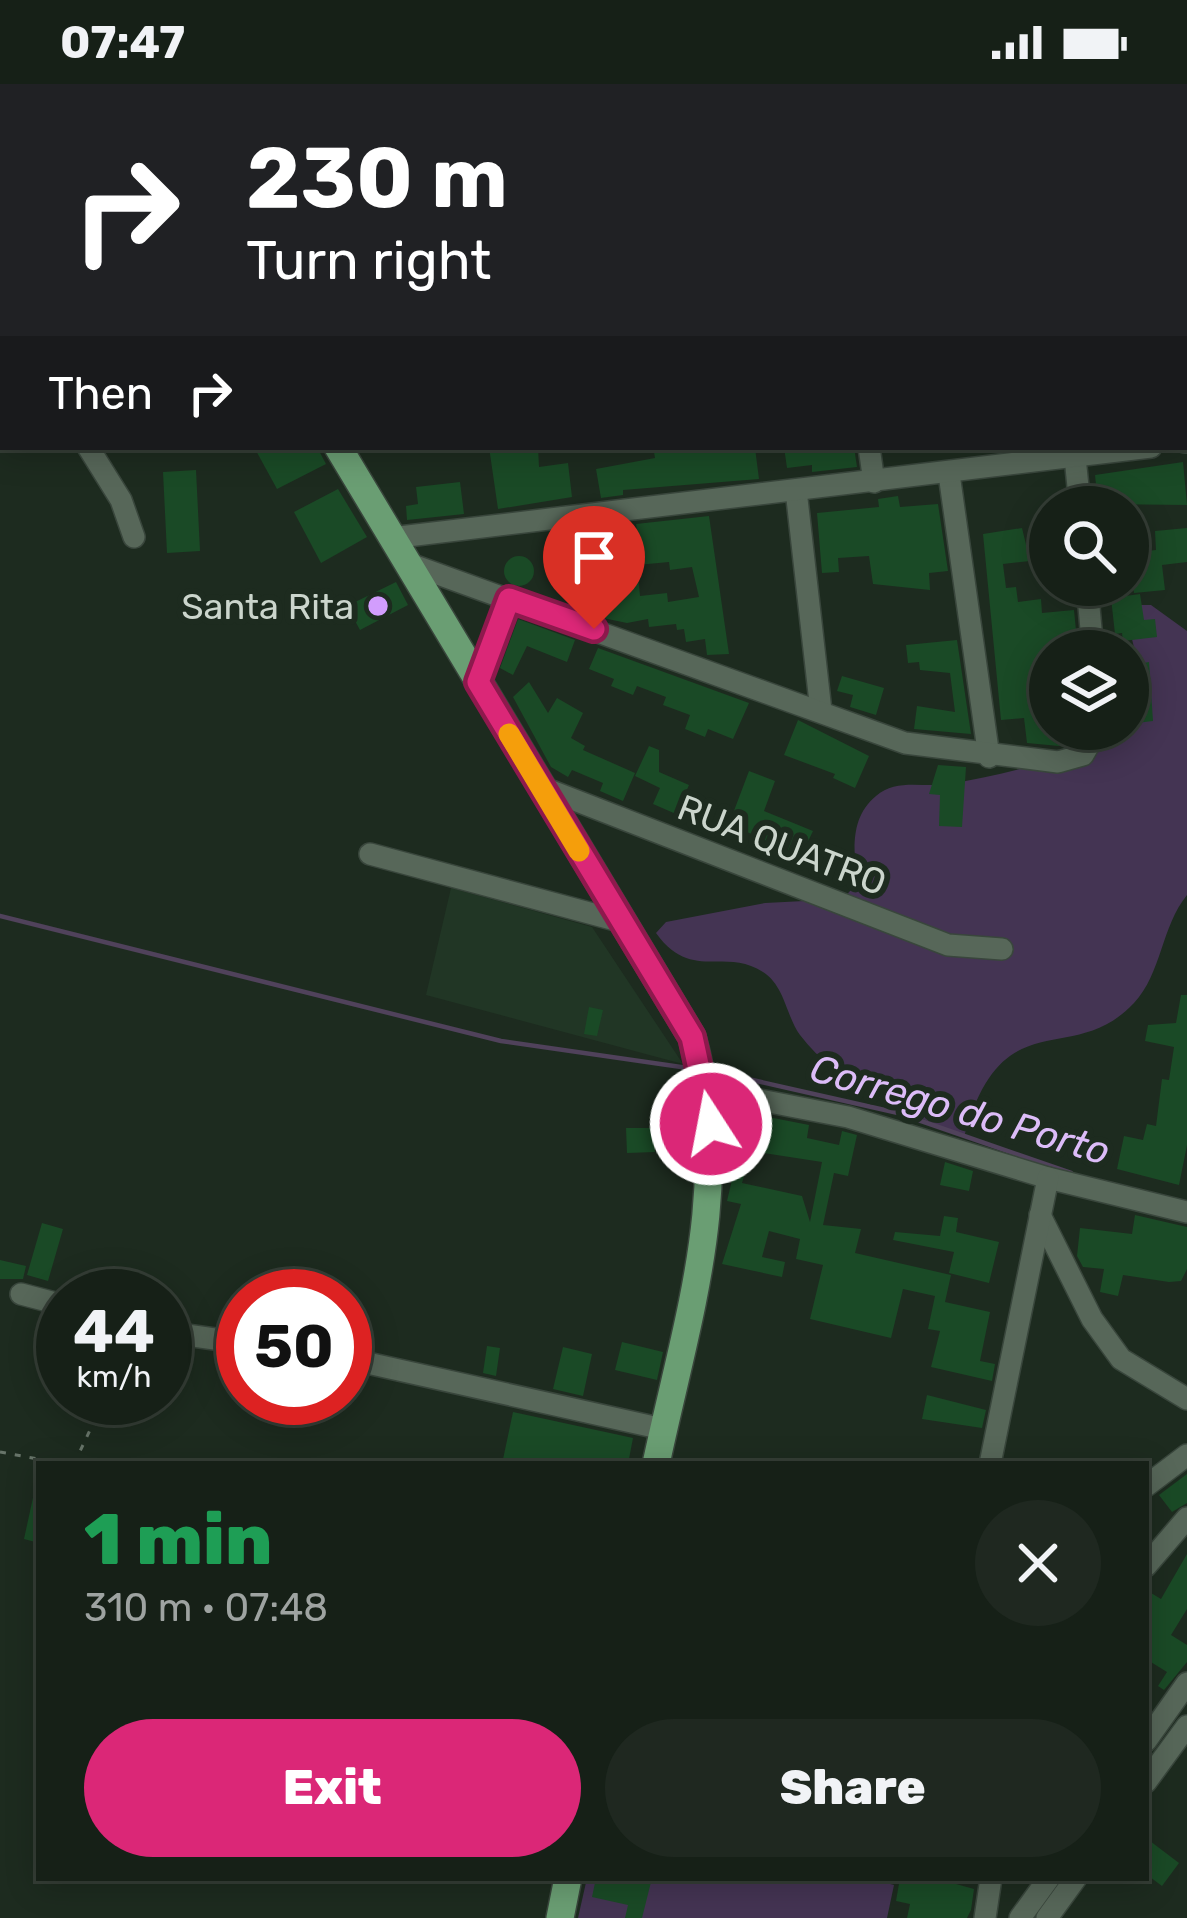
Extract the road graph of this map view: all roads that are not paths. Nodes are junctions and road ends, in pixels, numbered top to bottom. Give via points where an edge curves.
1 (90, 450) edge
2 (340, 450) edge
3 (869, 450) edge
4 (1128, 450) edge
5 (1076, 457) junction
6 (949, 474) junction
7 (874, 482) junction
8 (1078, 486) edge
9 (796, 490) junction
10 (134, 537) dead end
11 (391, 538) junction
12 (410, 563) junction
13 (509, 599) junction
14 (478, 682) junction
15 (821, 711) junction
16 (1083, 750) edge
17 (989, 757) junction
18 (541, 787) junction
19 (370, 854) dead end
20 (619, 921) junction
21 (1002, 949) dead end
22 (707, 1090) junction
23 (1105, 1177) dead end
24 (1048, 1178) junction
25 (1185, 1201) edge
26 (1040, 1215) junction
27 (22, 1294) dead end
28 (36, 1298) edge
29 (372, 1364) edge
30 (1187, 1399) edge
31 (663, 1429) junction
32 (1187, 1455) edge
33 (657, 1461) edge
34 (991, 1461) edge
35 (1149, 1484) edge
36 (1187, 1518) edge
37 (1149, 1562) edge
38 (1187, 1683) edge
39 (1187, 1726) edge
40 (1149, 1737) edge
41 (1149, 1778) edge
42 (567, 1881) edge
43 (991, 1881) edge
44 (1046, 1881) edge
45 (1047, 1881) edge
46 (1074, 1881) edge
47 (560, 1918) edge
48 (985, 1918) edge
49 (1020, 1918) edge
50 (1038, 1918) edge
51 (1047, 1918) edge

1 - 10 street
2 - 11 main road
3 - 7 street
4 - 5 street
5 - 6 street
5 - 8 street
6 - 7 street
6 - 17 street
7 - 9 street
9 - 11 street
9 - 15 street
11 - 12 main road
12 - 13 street
12 - 14 main road
13 - 14 street
13 - 15 street
14 - 18 main road
15 - 17 street via 905,743
16 - 17 street via 1075,760
18 - 20 main road
18 - 21 street, RUA QUATRO via 948,945
19 - 20 street
20 - 22 main road via 692,1037
22 - 24 street via 848,1117
22 - 31 main road via 713,1165
23 - 25 street
24 - 25 street
24 - 26 street
26 - 30 street via 1121,1359
26 - 34 street
27 - 28 street
29 - 31 street
31 - 33 main road
32 - 35 street
36 - 37 street
38 - 40 street
39 - 41 street
42 - 47 main road
43 - 48 street
44 - 49 street
45 - 50 street
46 - 51 street

